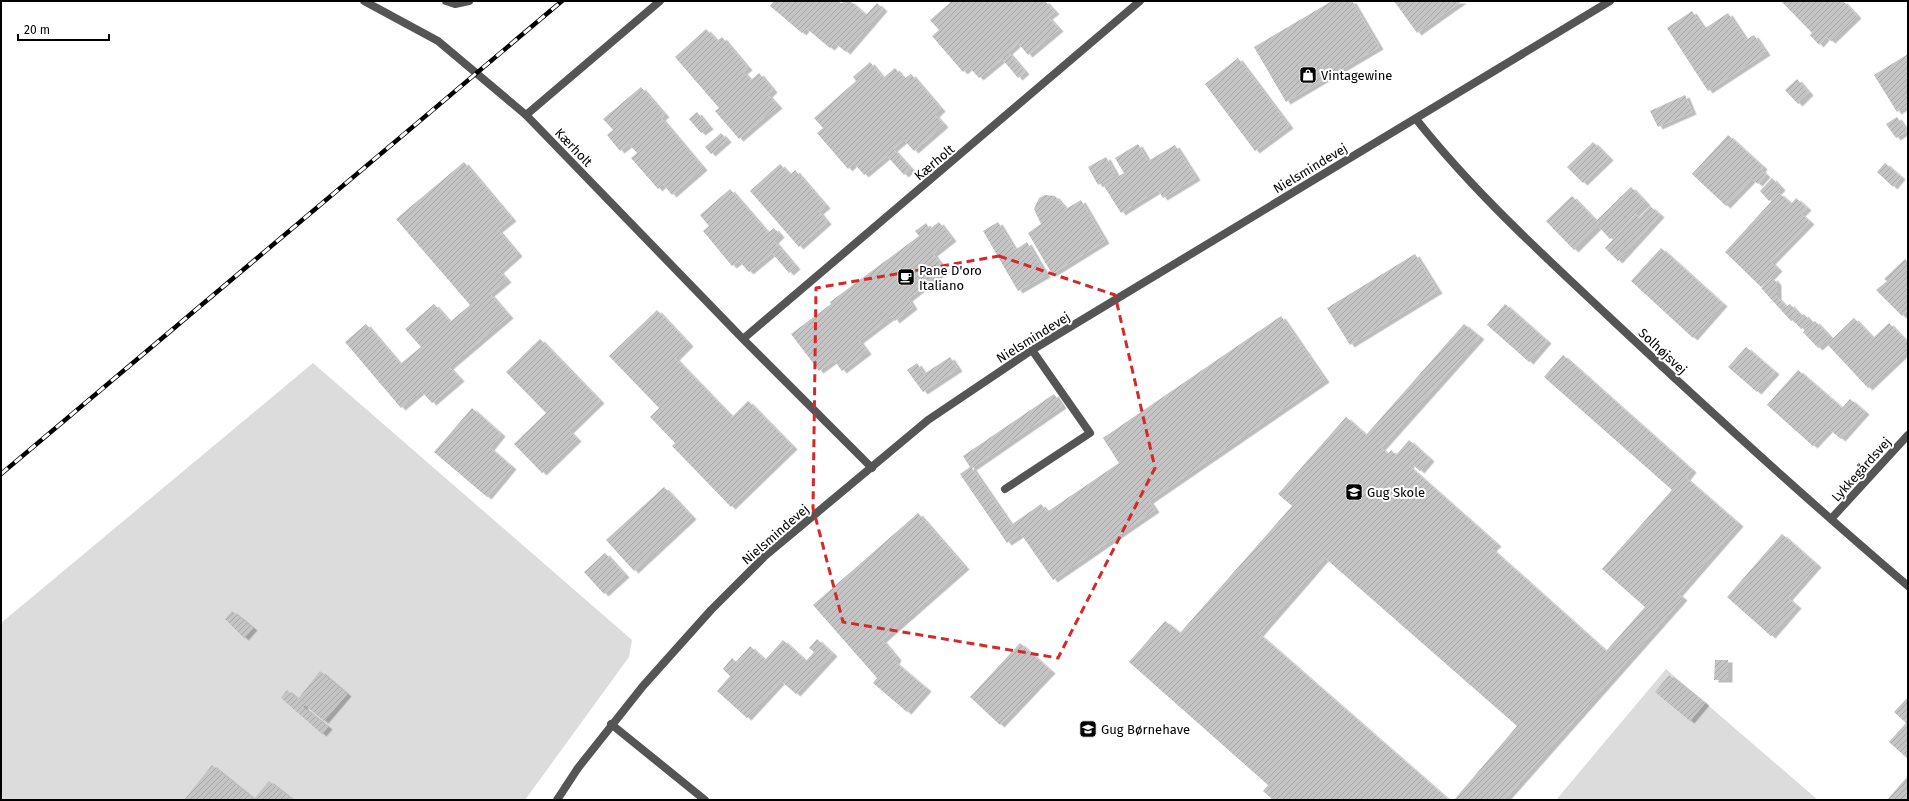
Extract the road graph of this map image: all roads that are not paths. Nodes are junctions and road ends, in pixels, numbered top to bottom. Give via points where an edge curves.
1 (364, 1) edge
2 (446, 1) edge
3 (469, 1) edge
4 (660, 1) edge
5 (1140, 1) edge
6 (1610, 1) edge
7 (526, 115) junction
8 (1416, 119) junction
9 (743, 340) junction
10 (1032, 350) junction
11 (1908, 435) edge
12 (872, 468) junction
13 (1005, 489) dead end
14 (1831, 519) junction
15 (1908, 586) edge
16 (611, 724) junction
17 (556, 800) edge
18 (705, 800) edge

1 - 7 street, Kærholt via 438,41
2 - 3 street via 456,4
4 - 7 street
5 - 9 street, Kærholt
6 - 8 street, Nielsmindevej
7 - 9 street, Kærholt
8 - 10 street, Nielsmindevej
8 - 14 street, Solhøjsvej via 1444,155 1504,218 1752,450
9 - 12 street, Kærholt
10 - 12 street, Nielsmindevej via 928,420
10 - 13 street via 1090,433
11 - 14 street, Lykkegårdsvej
12 - 16 street, Nielsmindevej via 765,556 675,648
14 - 15 street, Solhøjsvej
16 - 17 street, Nielsmindevej
16 - 18 street

